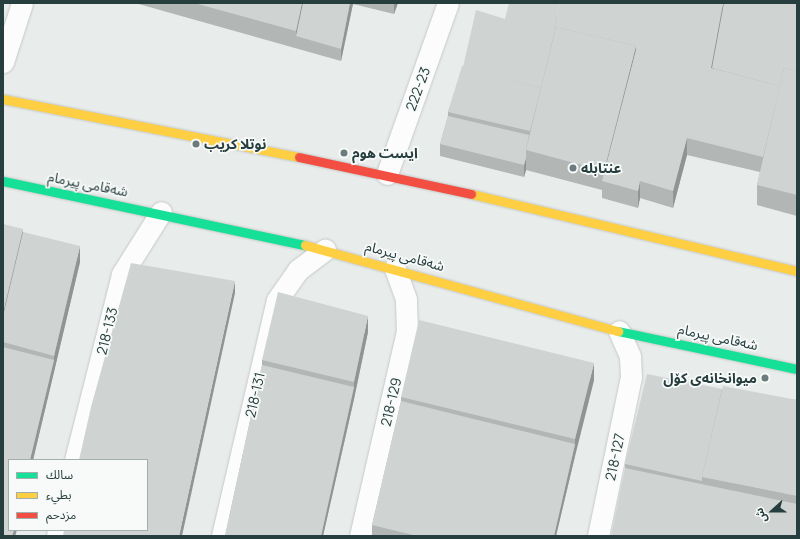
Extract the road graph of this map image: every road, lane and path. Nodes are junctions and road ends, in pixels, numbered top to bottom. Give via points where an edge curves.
1 (22, 3) edge
2 (448, 3) edge
3 (3, 62) edge
4 (3, 99) edge
5 (387, 174) junction
6 (3, 181) edge
7 (161, 212) junction
8 (325, 250) junction
9 (395, 268) junction
10 (797, 271) edge
11 (620, 331) junction
12 (797, 368) edge
13 (75, 459) edge
14 (222, 536) edge
15 (360, 536) edge
16 (598, 536) edge

1 - 3 street
2 - 5 street, 222-23
4 - 5 highway
5 - 10 highway
6 - 7 highway, شەقامی پیرمام
7 - 8 highway, شەقامی پیرمام
7 - 13 street, 218-133 via 122,274
8 - 9 highway, شەقامی پیرمام
8 - 14 street, 218-131 via 298,270 277,300
9 - 11 highway, شەقامی پیرمام
9 - 15 street, 218-129 via 406,299 407,331
11 - 12 highway, شەقامی پیرمام
11 - 16 street, 218-127 via 630,356 631,377

